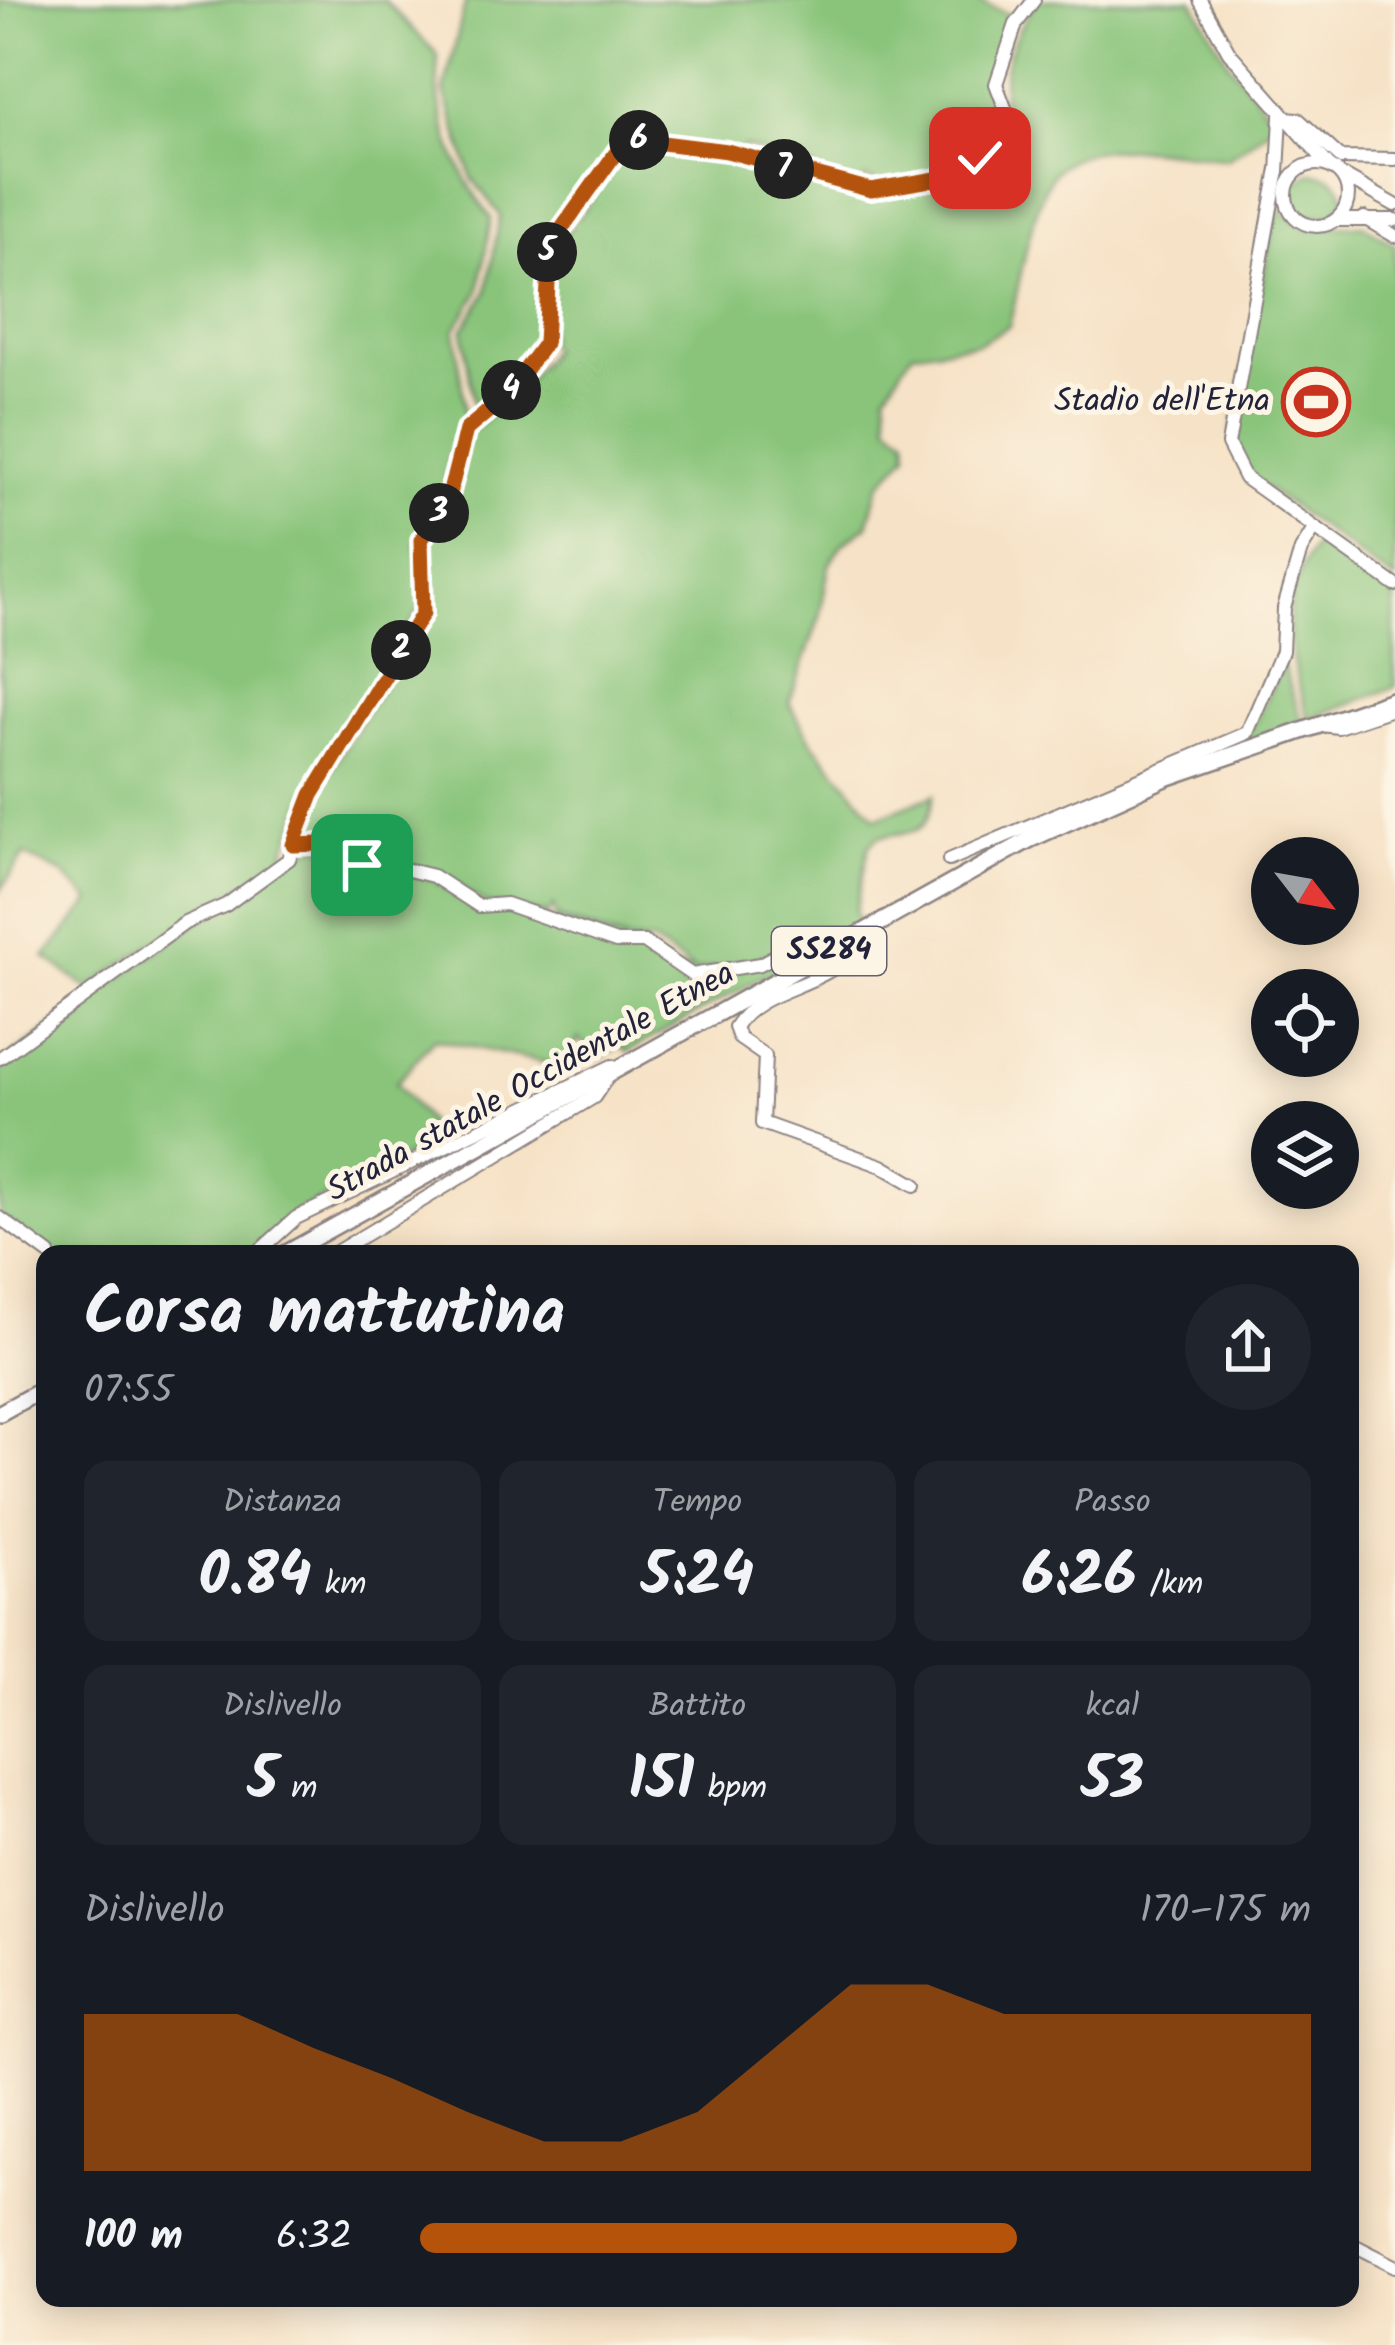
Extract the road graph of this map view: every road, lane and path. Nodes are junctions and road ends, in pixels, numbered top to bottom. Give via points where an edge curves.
1 (1034, 0) edge
2 (1200, 0) edge
3 (1282, 114) junction
4 (1395, 158) edge
5 (1333, 170) junction
6 (1279, 191) junction
7 (1395, 205) edge
8 (1364, 218) junction
9 (1337, 220) junction
10 (1395, 220) edge
11 (1395, 236) edge
12 (1314, 529) junction
13 (1395, 585) edge
14 (1395, 703) edge
15 (293, 845) junction
16 (949, 860) dead end
17 (829, 939) dead end
18 (838, 954) dead end
19 (0, 1058) edge
20 (636, 1058) junction
21 (610, 1072) junction
22 (915, 1185) dead end
23 (343, 1195) junction
24 (351, 1209) dead end
25 (0, 1218) edge
26 (38, 1245) edge
27 (265, 1245) edge
28 (301, 1245) edge
29 (343, 1245) edge
30 (36, 1393) edge
31 (0, 1414) edge
32 (1359, 2248) edge
33 (1395, 2266) edge

1 - 15 street via 1016,24 996,84 1010,121 1007,137 954,176 871,190 727,151 638,140 618,150 550,245 545,343 504,398 466,430 447,503 421,540 423,613 312,795
2 - 3 street via 1228,52
3 - 4 street via 1341,158
3 - 5 street
3 - 6 street
5 - 6 street via 1302,167
5 - 7 street
5 - 9 street via 1351,194
6 - 9 street via 1310,223
6 - 12 street via 1228,444 1245,478
8 - 9 street
8 - 10 street
8 - 11 street
12 - 13 street
12 - 16 street via 1284,608 1282,651 1247,733
14 - 20 main road, Strada statale Occidentale Etnea / SS284 via 1166,778 1029,840
15 - 17 street via 321,844 357,865 433,876 479,906 506,904 616,942 644,943 692,975 760,964 813,935
15 - 19 street via 283,867 185,923
18 - 22 street via 827,973 754,1006 735,1027 765,1056 762,1124
20 - 21 main road, Strada statale Occidentale Etnea / SS284
20 - 23 street
21 - 28 main road, Strada statale Occidentale Etnea / SS284
21 - 29 street via 594,1096
23 - 24 street
23 - 27 street via 286,1224
25 - 26 street
30 - 31 main road
32 - 33 street

